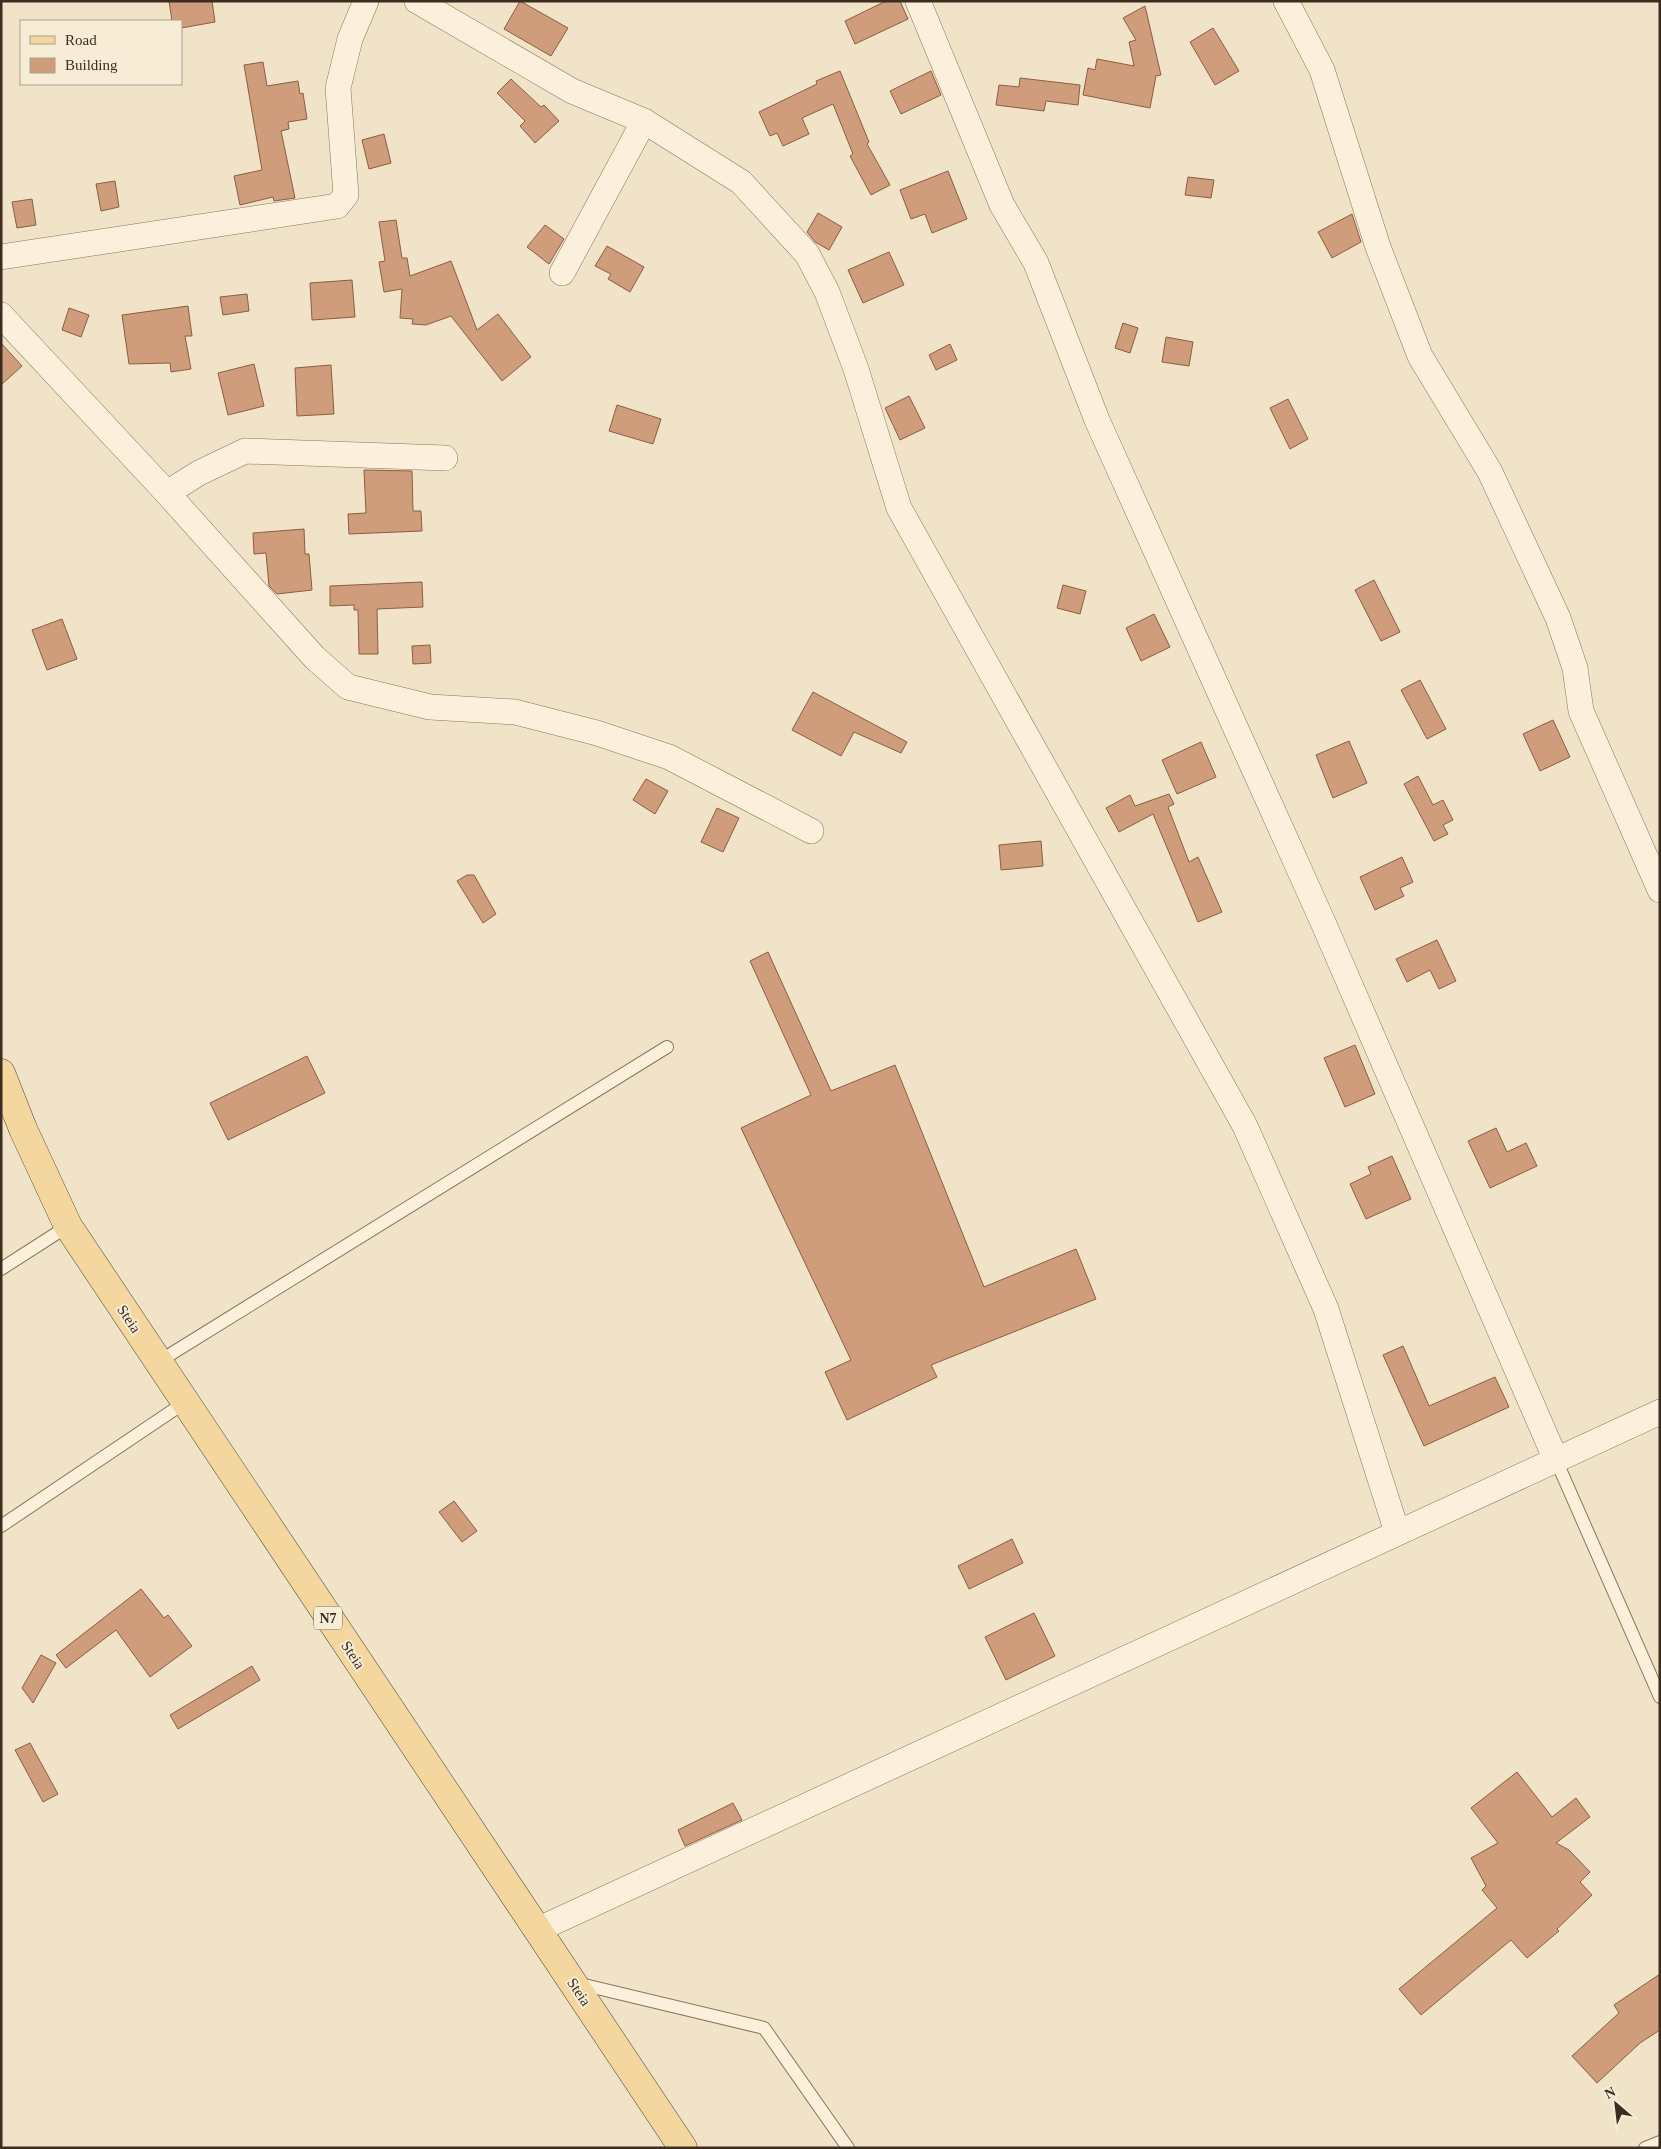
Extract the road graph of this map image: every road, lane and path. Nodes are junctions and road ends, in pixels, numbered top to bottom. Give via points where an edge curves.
1 (366, 1) edge
2 (416, 1) edge
3 (918, 1) edge
4 (1286, 1) edge
5 (644, 121) junction
6 (1, 257) edge
7 (562, 273) dead end
8 (1, 315) edge
9 (445, 458) dead end
10 (167, 493) junction
11 (811, 831) dead end
12 (1660, 890) edge
13 (668, 1046) dead end
14 (1, 1073) edge
15 (68, 1226) junction
16 (1, 1269) edge
17 (158, 1362) junction
18 (184, 1402) junction
19 (1660, 1412) edge
20 (1556, 1460) junction
21 (1, 1526) edge
22 (1397, 1532) junction
23 (1660, 1697) edge
24 (537, 1930) junction
25 (573, 1982) junction
26 (1660, 2142) edge
27 (683, 2148) edge
28 (848, 2148) edge
29 (1645, 2148) edge

1 - 6 street via 350,39 338,88 346,195 337,206
2 - 5 street via 572,90
3 - 20 street via 1002,205 1036,263 1097,420 1318,910
4 - 12 street via 1322,70 1378,247 1420,356 1490,472 1558,618 1575,668 1581,711
5 - 7 street
5 - 22 street via 741,182 807,254 827,292 856,369 899,508 1246,1126 1326,1309
8 - 10 street
9 - 10 street via 245,451
10 - 11 street via 315,658 348,686 430,707 515,712 597,733 669,757
13 - 17 lane
14 - 15 main road, Steia / N7
15 - 16 lane
15 - 17 main road, Steia / N7
17 - 18 main road, Steia / N7
18 - 21 lane
18 - 24 main road, Steia / N7
19 - 20 street
20 - 22 street
20 - 23 lane
22 - 24 street
24 - 25 main road, Steia / N7
25 - 27 main road, Steia / N7
25 - 28 lane via 764,2028
26 - 29 lane

